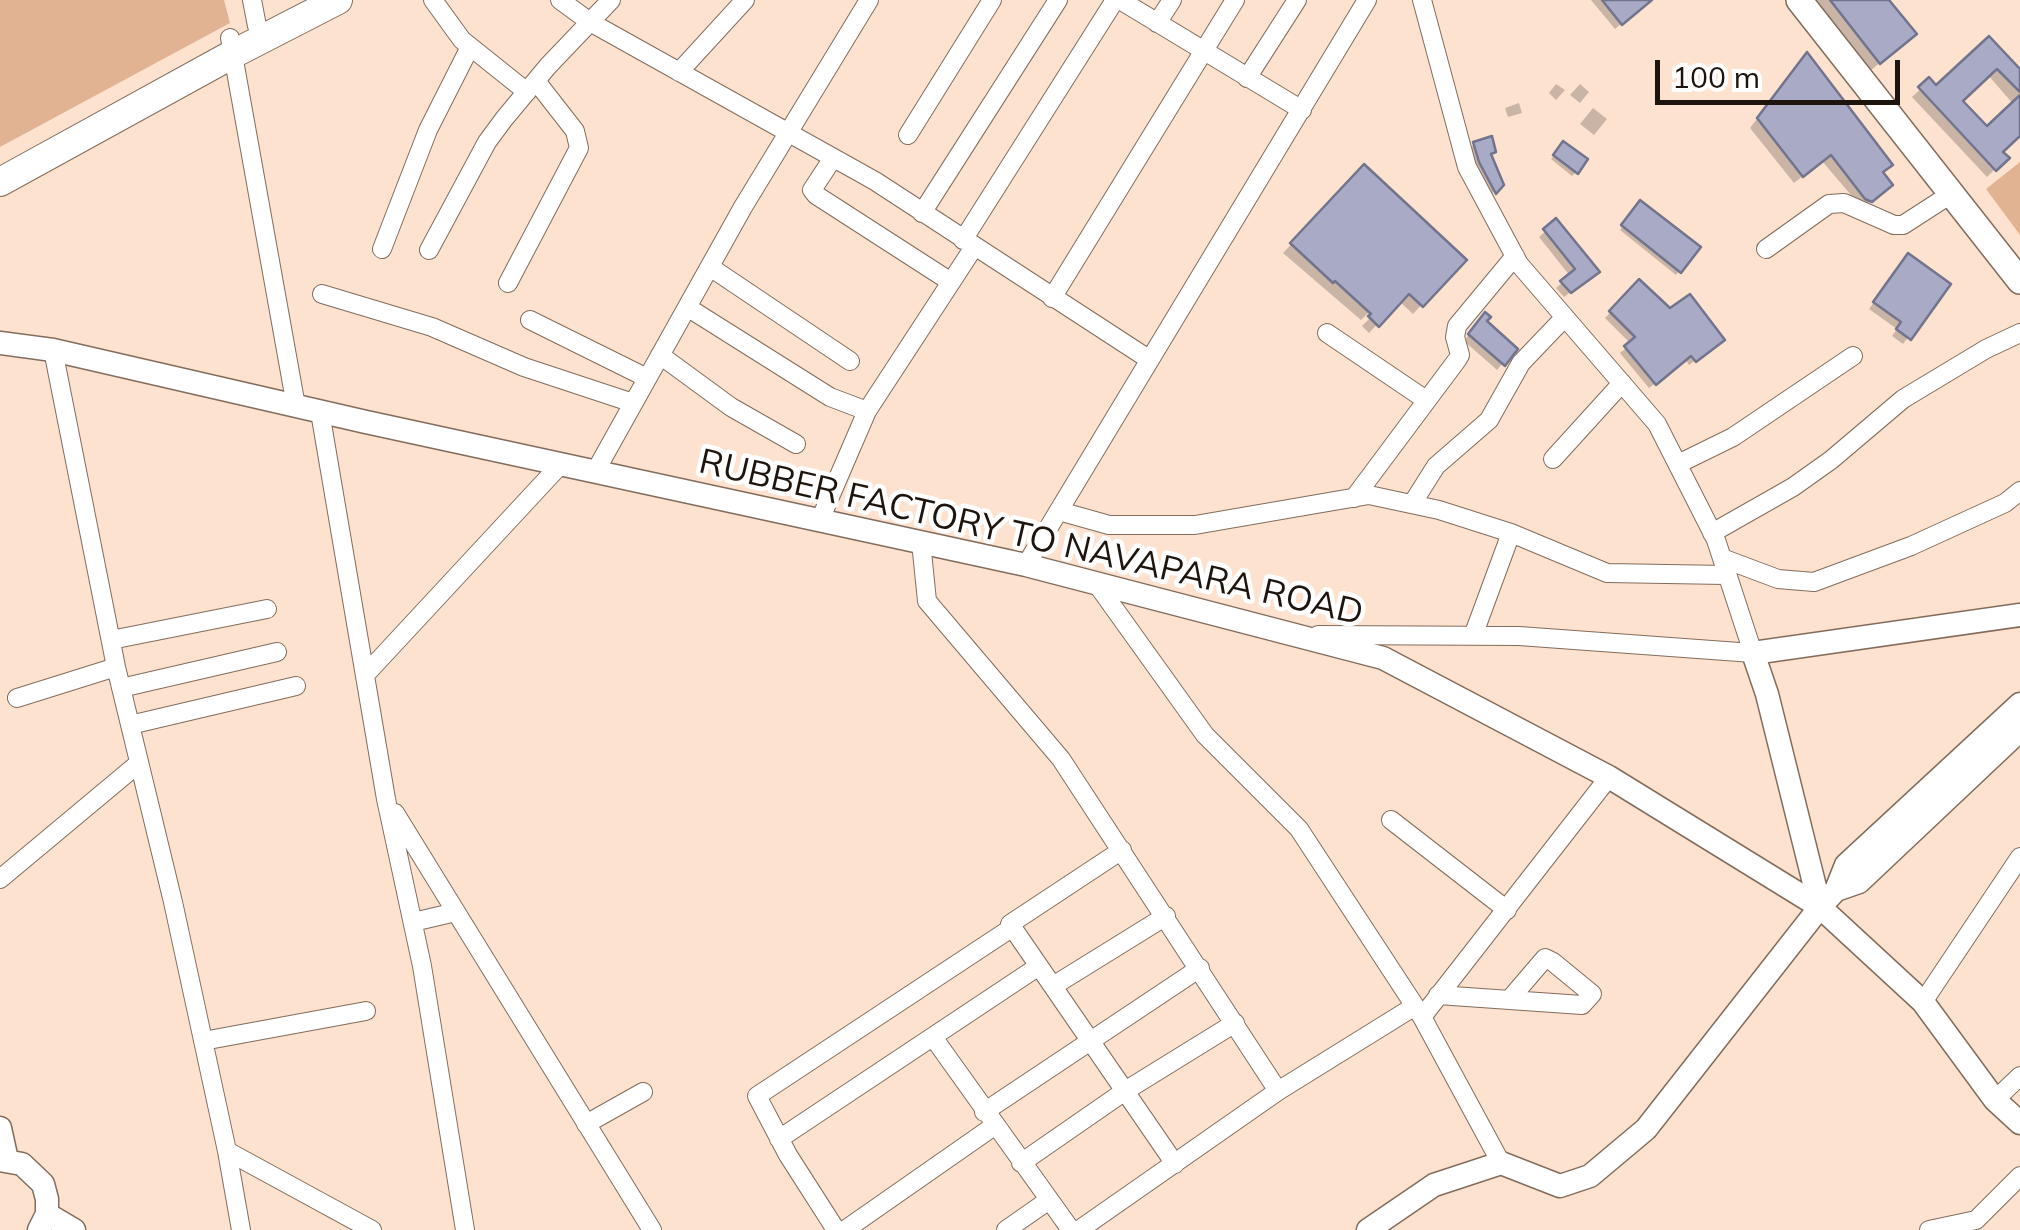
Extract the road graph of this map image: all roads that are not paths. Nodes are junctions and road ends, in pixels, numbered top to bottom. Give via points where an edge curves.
1 (304, 0) edge
2 (338, 0) edge
3 (433, 0) edge
4 (560, 0) edge
5 (611, 0) edge
6 (745, 0) edge
7 (869, 0) edge
8 (992, 0) edge
9 (1058, 0) edge
10 (1117, 0) edge
11 (1172, 0) edge
12 (1235, 0) edge
13 (1296, 0) edge
14 (1367, 0) edge
15 (1422, 0) edge
16 (1799, 0) edge
17 (255, 13) edge
18 (590, 22) junction
19 (1157, 23) junction
20 (232, 46) junction
21 (470, 47) junction
22 (1202, 52) junction
23 (678, 72) junction
24 (1247, 78) junction
25 (531, 86) junction
26 (1302, 110) junction
27 (788, 133) junction
28 (908, 135) dead end
29 (832, 158) junction
30 (0, 162) edge
31 (0, 182) edge
32 (1951, 194) junction
33 (922, 213) junction
34 (968, 244) junction
35 (382, 249) dead end
36 (1766, 249) dead end
37 (429, 250) dead end
38 (1515, 256) junction
39 (710, 267) junction
40 (951, 282) junction
41 (2020, 282) edge
42 (508, 283) dead end
43 (322, 294) dead end
44 (1052, 298) junction
45 (687, 307) junction
46 (1565, 317) junction
47 (530, 320) dead end
48 (1328, 333) dead end
49 (2020, 333) edge
50 (0, 343) edge
51 (52, 350) junction
52 (660, 356) junction
53 (1853, 356) dead end
54 (1150, 360) junction
55 (850, 361) dead end
56 (648, 378) junction
57 (1622, 383) junction
58 (1426, 400) junction
59 (633, 403) junction
60 (296, 406) junction
61 (867, 411) junction
62 (320, 412) junction
63 (796, 444) dead end
64 (1553, 459) dead end
65 (561, 464) junction
66 (1678, 464) junction
67 (595, 472) junction
68 (2020, 491) edge
69 (1354, 498) junction
70 (1412, 504) junction
71 (1059, 511) junction
72 (820, 520) junction
73 (1712, 532) junction
74 (1511, 533) junction
75 (922, 542) junction
76 (1026, 564) junction
77 (1724, 566) junction
78 (1096, 583) junction
79 (267, 609) dead end
80 (2020, 615) edge
81 (1297, 635) junction
82 (1473, 636) junction
83 (111, 640) junction
84 (278, 652) dead end
85 (1753, 653) junction
86 (116, 667) junction
87 (365, 675) junction
88 (296, 686) dead end
89 (121, 688) junction
90 (17, 698) dead end
91 (2020, 704) edge
92 (130, 725) junction
93 (2020, 730) edge
94 (139, 763) junction
95 (1609, 777) junction
96 (386, 799) junction
97 (1392, 820) dead end
98 (1122, 850) junction
99 (2020, 857) edge
100 (0, 879) edge
101 (1828, 899) junction
102 (1507, 910) junction
103 (456, 912) junction
104 (1166, 916) junction
105 (412, 922) junction
106 (1013, 928) junction
107 (1039, 966) junction
108 (1200, 968) junction
109 (1053, 986) junction
110 (1438, 996) junction
111 (1509, 1000) dead end
112 (1923, 1002) junction
113 (366, 1010) dead end
114 (1418, 1011) junction
115 (1234, 1022) junction
116 (932, 1037) junction
117 (202, 1041) junction
118 (1091, 1041) junction
119 (2020, 1076) edge
120 (1125, 1091) junction
121 (1278, 1091) junction
122 (643, 1092) dead end
123 (1995, 1100) junction
124 (989, 1119) junction
125 (2020, 1123) edge
126 (586, 1124) junction
127 (0, 1128) edge
128 (780, 1139) junction
129 (227, 1152) junction
130 (4, 1160) edge
131 (1020, 1163) junction
132 (1501, 1163) junction
133 (1175, 1164) junction
134 (2020, 1176) edge
135 (1049, 1200) junction
136 (43, 1222) edge
137 (74, 1230) edge
138 (241, 1230) edge
139 (372, 1230) edge
140 (465, 1230) edge
141 (652, 1230) edge
142 (836, 1230) edge
143 (844, 1230) edge
144 (1006, 1230) edge
145 (1071, 1230) edge
146 (1079, 1230) edge
147 (1368, 1230) edge
148 (1929, 1230) edge

1 - 17 main road
2 - 20 main road
3 - 21 street
4 - 18 street
5 - 18 street
6 - 23 street
7 - 27 street
8 - 28 street
9 - 33 street
10 - 19 street
10 - 34 street
11 - 19 street
12 - 22 street
13 - 24 street
14 - 26 street
15 - 38 street via 1467,167
16 - 32 main road
17 - 20 main road
18 - 23 street
18 - 25 street
19 - 22 street
20 - 30 main road
20 - 31 main road
20 - 60 street
21 - 25 street
21 - 35 street via 428,130
22 - 24 street
22 - 44 street
23 - 27 street
24 - 26 street
25 - 37 street via 488,142
25 - 42 street via 575,131 579,148
26 - 54 street
27 - 29 street
27 - 39 street
29 - 33 street
29 - 40 street via 812,190 816,195
32 - 36 street via 1903,225 1844,203 1829,204
32 - 41 main road
33 - 34 street
34 - 40 street
34 - 44 street
38 - 46 street
38 - 58 street via 1457,326 1460,355
39 - 45 street
39 - 55 street
40 - 61 street
43 - 59 street via 432,327
44 - 54 street
45 - 52 street
45 - 61 street via 830,397
46 - 57 street
46 - 70 street via 1521,363 1489,420 1436,466
47 - 56 street
48 - 58 street
49 - 73 street via 1903,398 1793,487
50 - 51 street, RUBBER FACTORY TO NAVAPARA ROAD
51 - 60 street, RUBBER FACTORY TO NAVAPARA ROAD
51 - 83 street
52 - 56 street
52 - 63 street
53 - 66 street via 1733,437
54 - 71 street
56 - 59 street
57 - 64 street
57 - 66 street via 1657,424
58 - 69 street
59 - 67 street
60 - 62 street, RUBBER FACTORY TO NAVAPARA ROAD
61 - 72 street
62 - 65 street, RUBBER FACTORY TO NAVAPARA ROAD
62 - 87 street
65 - 67 street, RUBBER FACTORY TO NAVAPARA ROAD
65 - 87 street
66 - 73 street
67 - 72 street, RUBBER FACTORY TO NAVAPARA ROAD
68 - 77 street via 1910,546 1814,582
69 - 70 street
69 - 71 street via 1195,526 1109,525
70 - 74 street
71 - 76 street
72 - 75 street, RUBBER FACTORY TO NAVAPARA ROAD
73 - 77 street
74 - 77 street via 1607,573
74 - 82 street
75 - 76 street, RUBBER FACTORY TO NAVAPARA ROAD
75 - 98 street via 926,600 1061,759
76 - 78 street, RUBBER FACTORY TO NAVAPARA ROAD
77 - 85 street
78 - 81 street, RUBBER FACTORY TO NAVAPARA ROAD
78 - 114 street via 1205,735 1298,828
79 - 83 street
80 - 85 street
81 - 82 street
81 - 95 street, RUBBER FACTORY TO NAVAPARA ROAD via 1383,658
82 - 85 street
83 - 86 street
84 - 89 street
85 - 101 street
86 - 89 street
86 - 90 street
87 - 96 street
88 - 92 street
89 - 92 street
91 - 101 street via 1846,865
92 - 94 street
93 - 101 street via 1859,882
94 - 100 street
94 - 117 street
95 - 101 street, RUBBER FACTORY TO NAVAPARA ROAD
95 - 102 street
96 - 103 street
96 - 105 street
97 - 102 street
98 - 104 street
98 - 106 street
99 - 112 street
101 - 112 street, RUBBER FACTORY TO NAVAPARA ROAD
101 - 132 street via 1646,1129 1590,1176 1560,1186
102 - 110 street
103 - 105 street
103 - 126 street
104 - 108 street
104 - 109 street
105 - 140 street
106 - 107 street
106 - 128 street via 757,1096
107 - 109 street
107 - 116 street
108 - 115 street
108 - 118 street
109 - 118 street
110 - 111 street
110 - 114 street
112 - 123 street, RUBBER FACTORY TO NAVAPARA ROAD
113 - 117 street
114 - 121 street
114 - 132 street
115 - 120 street
115 - 121 street
116 - 124 street
116 - 128 street
117 - 129 street
118 - 120 street
118 - 124 street
119 - 123 street
120 - 131 street
120 - 133 street
121 - 133 street
122 - 126 street
123 - 125 street, RUBBER FACTORY TO NAVAPARA ROAD
124 - 131 street
124 - 143 street
126 - 141 street
127 - 130 street
128 - 142 street
129 - 138 street
129 - 139 street
130 - 136 street via 34,1172 47,1199
131 - 135 street
132 - 147 street via 1434,1185
133 - 146 street
134 - 148 street via 1976,1220
135 - 144 street
135 - 145 street
136 - 137 street

